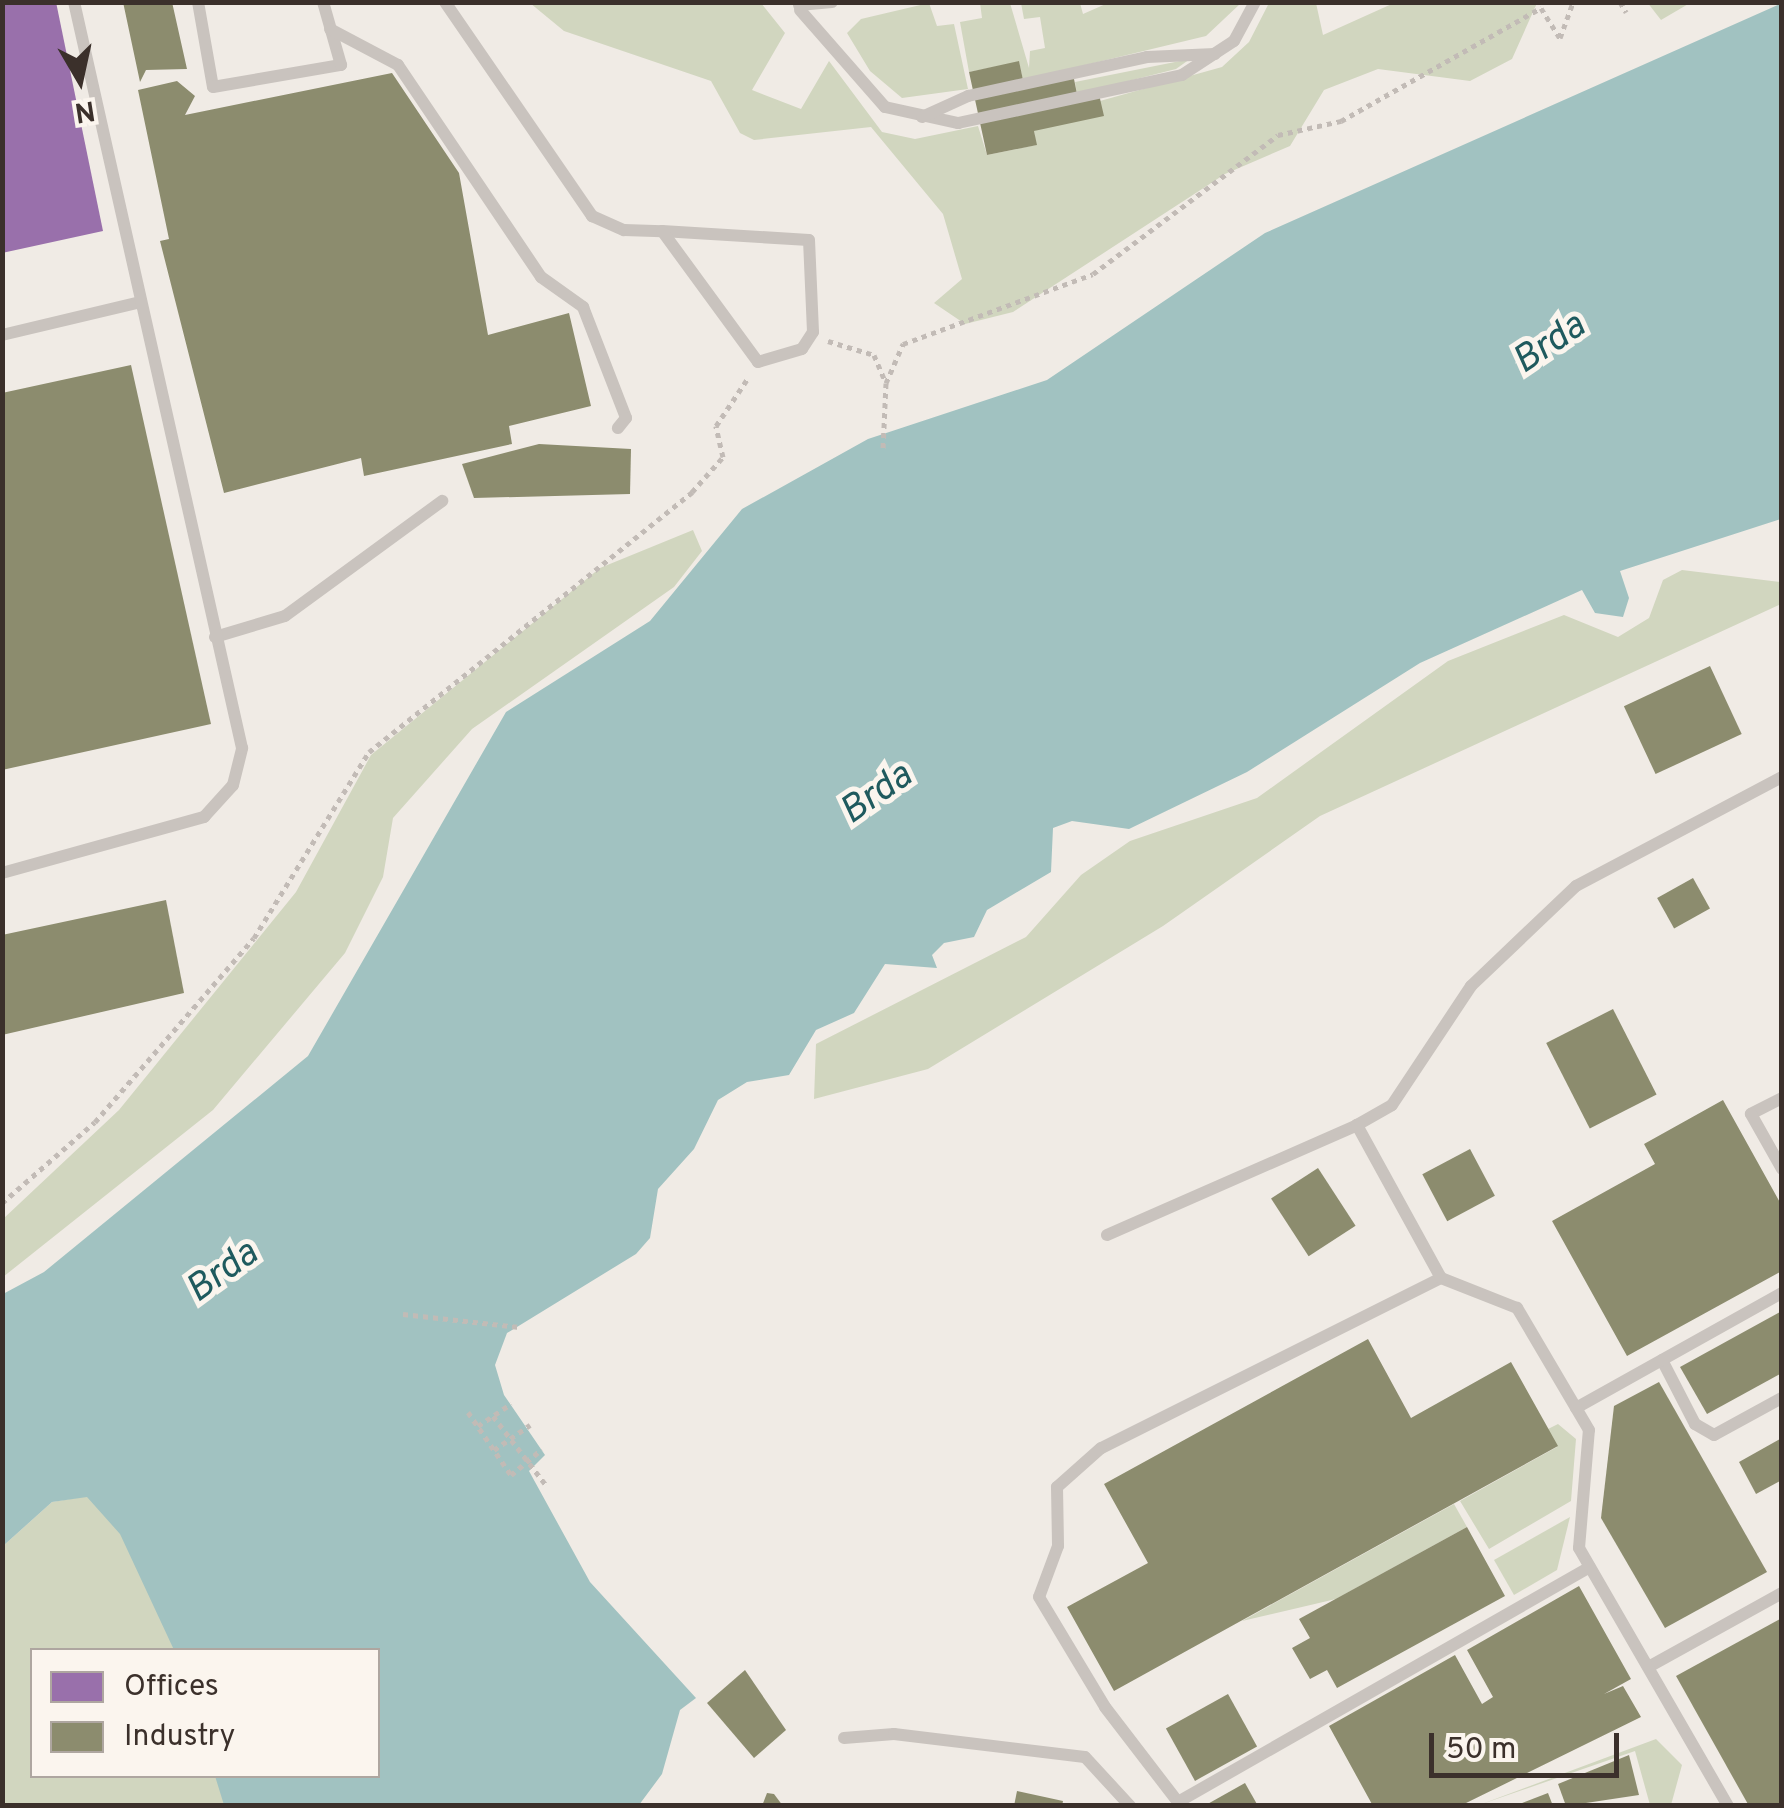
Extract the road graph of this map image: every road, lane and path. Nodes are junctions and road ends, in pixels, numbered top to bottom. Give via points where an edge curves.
1 (74, 2) edge
2 (198, 2) edge
3 (323, 2) edge
4 (445, 2) edge
5 (832, 2) edge
6 (1255, 2) edge
7 (1551, 2) edge
8 (1574, 2) edge
9 (1620, 2) edge
10 (799, 6) edge
11 (1541, 8) junction
12 (1626, 12) dead end
13 (330, 28) junction
14 (1215, 54) junction
15 (922, 118) junction
16 (662, 231) junction
17 (140, 302) junction
18 (813, 332) junction
19 (2, 335) edge
20 (758, 362) junction
21 (886, 383) junction
22 (618, 428) dead end
23 (883, 450) dead end
24 (442, 502) dead end
25 (215, 637) junction
26 (1782, 777) edge
27 (2, 873) edge
28 (1782, 1098) edge
29 (1356, 1125) junction
30 (1782, 1168) edge
31 (2, 1203) edge
32 (1107, 1235) dead end
33 (1441, 1278) junction
34 (1782, 1293) edge
35 (404, 1314) dead end
36 (519, 1327) dead end
37 (1662, 1360) junction
38 (1782, 1398) edge
39 (511, 1404) dead end
40 (1576, 1408) junction
41 (468, 1412) dead end
42 (493, 1416) junction
43 (530, 1424) dead end
44 (478, 1426) junction
45 (511, 1439) junction
46 (542, 1449) dead end
47 (494, 1450) junction
48 (528, 1462) junction
49 (546, 1486) dead end
50 (1590, 1567) junction
51 (1782, 1593) edge
52 (1652, 1665) junction
53 (844, 1738) dead end
54 (1130, 1806) edge
55 (1728, 1806) edge

1 - 17 lane
2 - 13 lane via 213,87 341,66
3 - 13 lane
4 - 16 lane via 592,216
5 - 10 lane
6 - 14 lane via 1245,29
7 - 11 path
8 - 11 path via 1560,38
9 - 12 path
10 - 15 lane via 874,98
11 - 21 path via 1340,121 1278,135 1093,274 903,344
13 - 22 lane via 398,66 541,276 583,308 626,418
14 - 15 lane via 1147,56 968,96
14 - 15 lane via 1151,83 958,123
16 - 18 lane via 810,240
16 - 20 lane
17 - 19 lane
17 - 25 lane
18 - 20 lane via 786,360
18 - 21 path via 874,355
20 - 31 path via 716,426 723,457 692,492 369,752 254,938 95,1122
21 - 23 path
24 - 25 lane via 286,616
25 - 27 lane via 242,748 233,785 204,817
26 - 29 lane via 1576,886 1471,986 1392,1105
28 - 30 lane via 1751,1114
29 - 32 lane
29 - 33 lane
33 - 40 lane via 1517,1308
33 - 50 lane via 1101,1448 1057,1487 1058,1546 1039,1597 1105,1707 1178,1802
34 - 37 lane
35 - 36 path
37 - 38 lane via 1695,1424 1714,1436
37 - 40 lane
39 - 42 path
40 - 50 lane via 1589,1430 1579,1548
41 - 44 path
42 - 44 path
42 - 45 path
43 - 45 path
44 - 47 path
45 - 47 path
45 - 48 path
46 - 48 path
47 - 48 path via 511,1475
48 - 49 path
50 - 52 lane
51 - 52 lane
52 - 55 lane
53 - 54 lane via 894,1734 1086,1757

